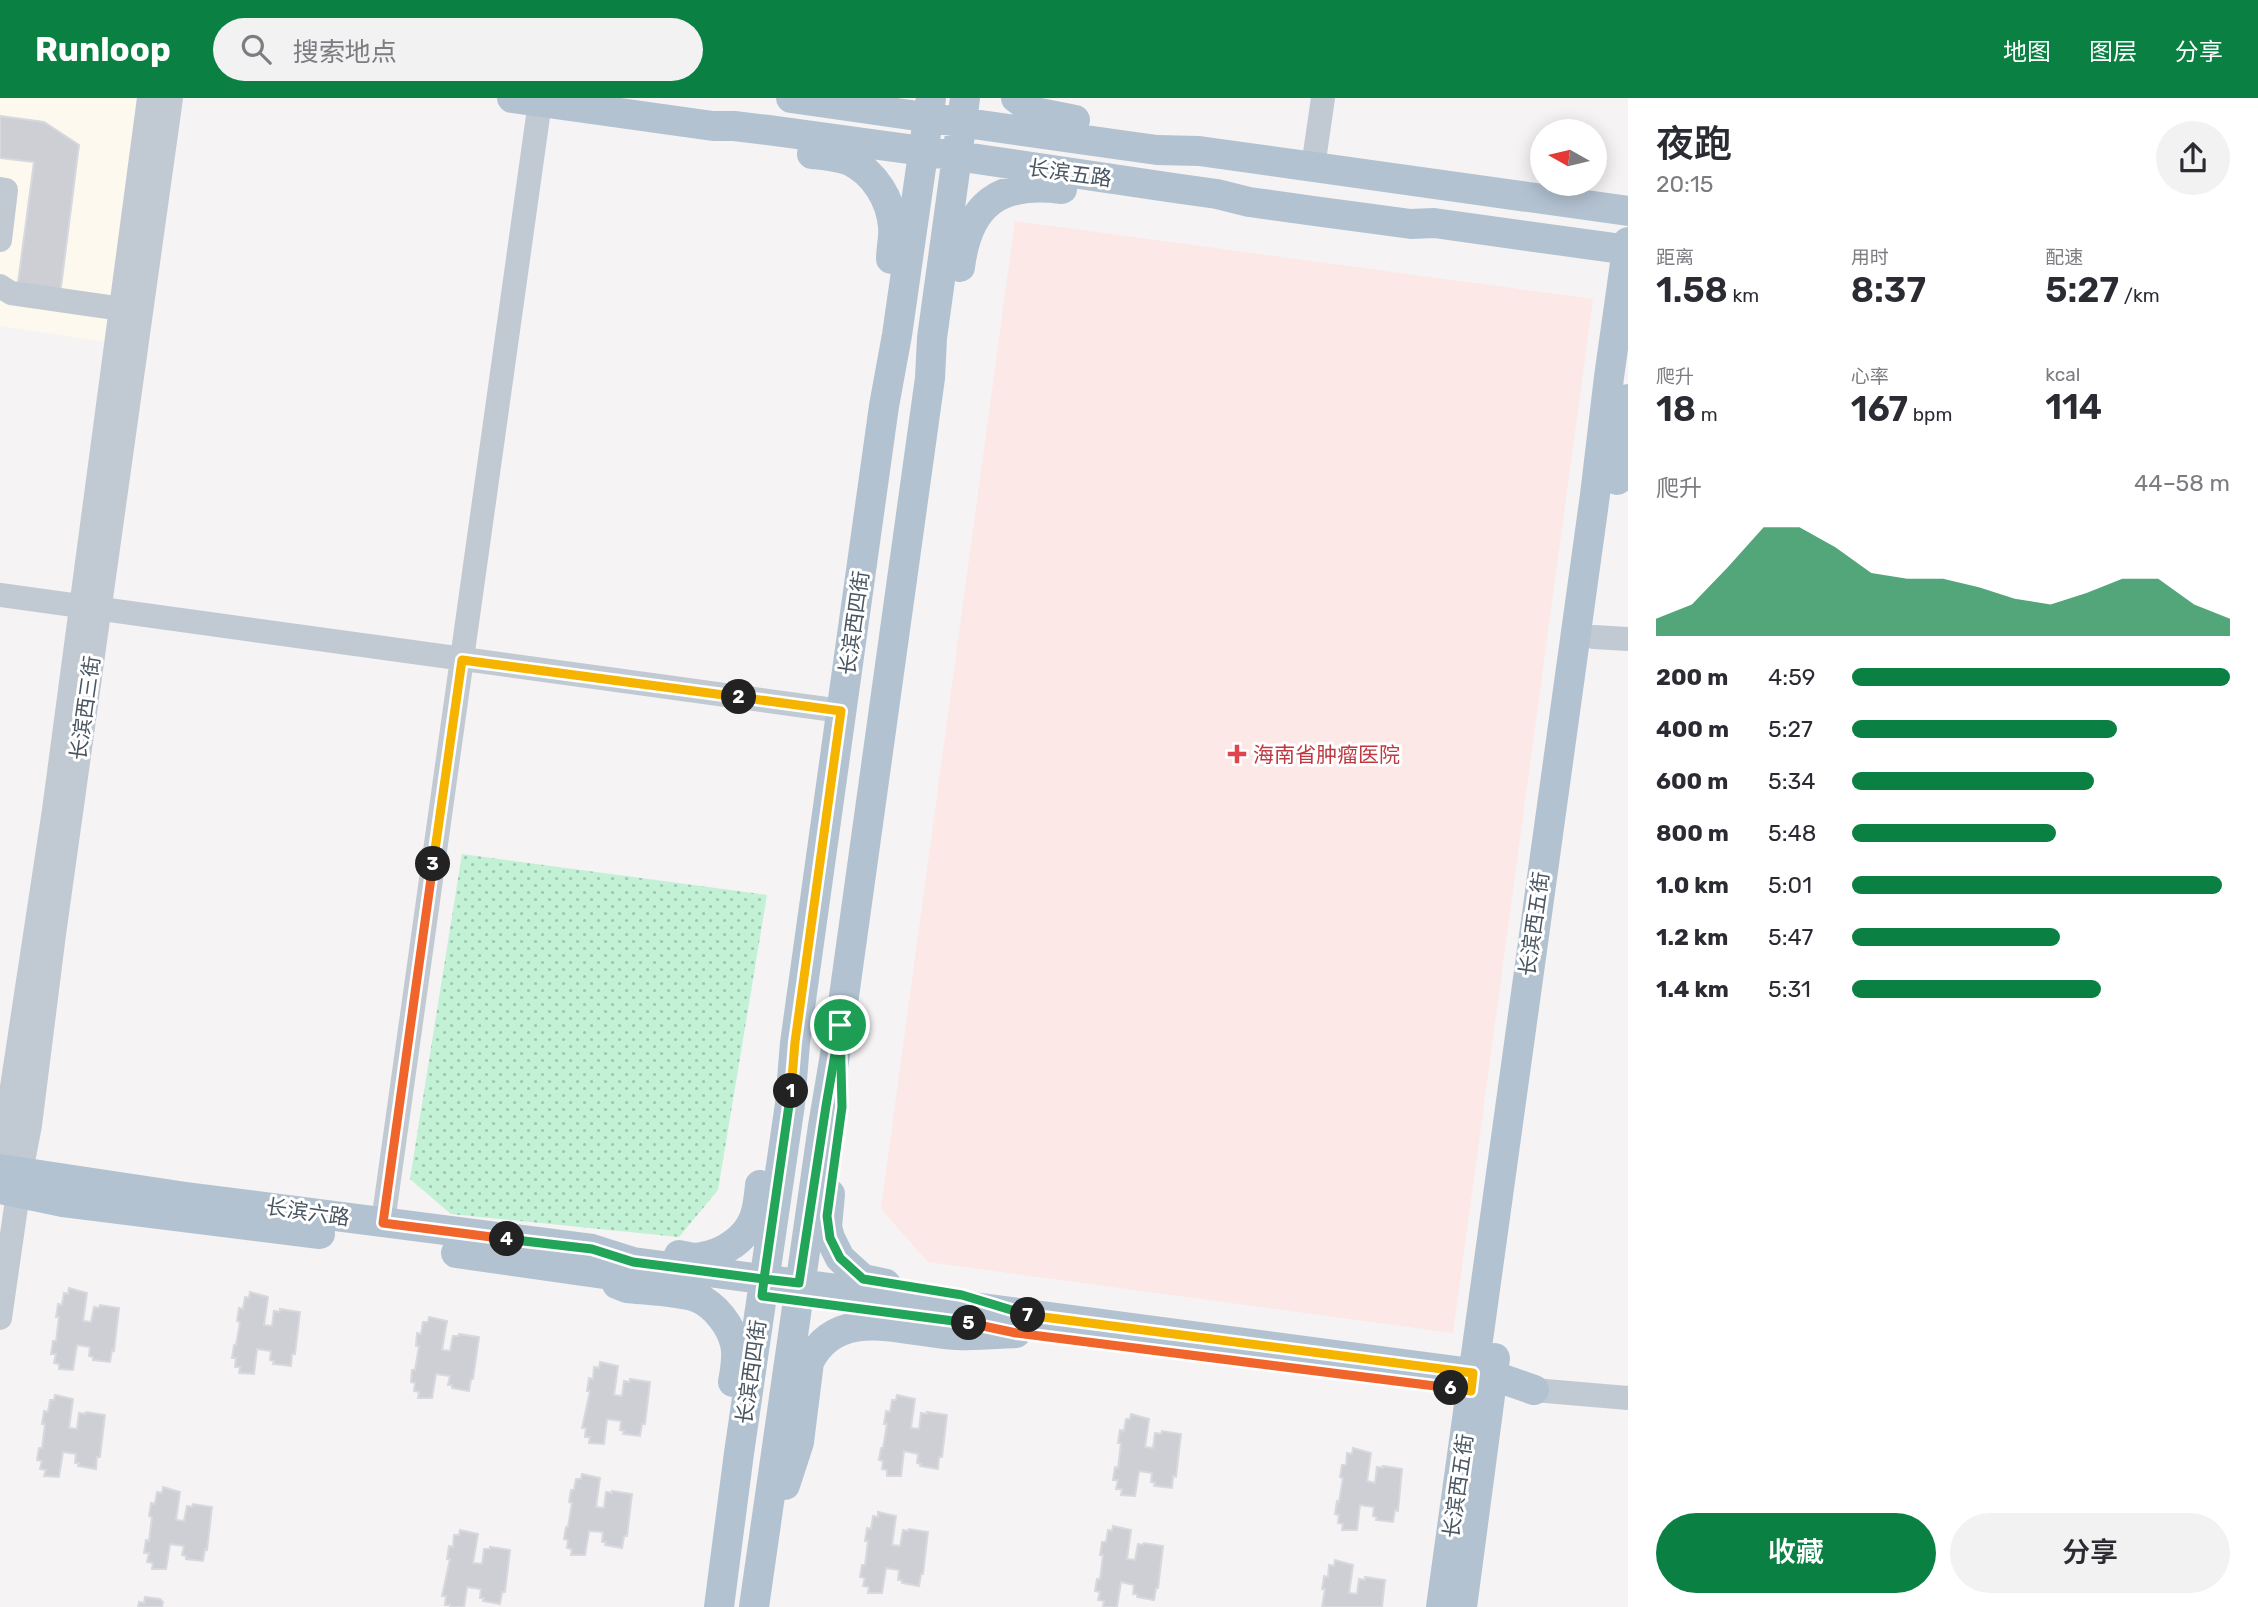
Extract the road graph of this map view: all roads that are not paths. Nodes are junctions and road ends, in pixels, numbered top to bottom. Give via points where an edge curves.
1 (149, 98) edge
2 (171, 98) edge
3 (791, 98) edge
4 (1016, 98) edge
5 (1323, 98) edge
6 (526, 100) edge
7 (930, 108) edge
8 (964, 110) edge
9 (713, 126) junction
10 (1199, 151) junction
11 (923, 152) junction
12 (957, 156) junction
13 (1312, 167) junction
14 (0, 189) edge
15 (1249, 202) junction
16 (1628, 211) edge
17 (0, 240) edge
18 (1628, 247) edge
19 (0, 286) edge
20 (122, 309) junction
21 (930, 378) junction
22 (1628, 399) edge
23 (884, 406) junction
24 (0, 594) edge
25 (90, 607) junction
26 (1594, 637) junction
27 (1628, 639) edge
28 (462, 660) junction
29 (841, 711) junction
30 (840, 1025) junction
31 (795, 1042) junction
32 (8, 1177) edge
33 (383, 1223) junction
34 (590, 1260) junction
35 (763, 1287) junction
36 (798, 1292) junction
37 (0, 1318) edge
38 (1017, 1323) junction
39 (1482, 1384) junction
40 (1534, 1390) joint
41 (1628, 1398) edge
42 (739, 1453) junction
43 (759, 1569) junction
44 (719, 1607) edge
45 (754, 1607) edge
46 (1441, 1607) edge
47 (1462, 1607) edge

1 - 20 street, 长滨西三街
2 - 25 street, 长滨西三街
3 - 7 main road, 长滨五路
4 - 10 main road via 1043,115 1159,131
5 - 13 street
6 - 9 main road, 长滨五路
6 - 28 street
7 - 8 main road, 长滨五路
7 - 11 main road, 长滨西四街
8 - 10 main road, 长滨五路 via 1157,150
8 - 12 main road, 长滨西四街
9 - 11 main road, 长滨五路
9 - 23 main road via 732,142 849,161 880,187 893,228
10 - 13 main road, 长滨五路
11 - 12 main road, 长滨五路
11 - 23 main road, 长滨西四街
12 - 15 main road, 长滨五路
12 - 21 main road, 长滨西四街
13 - 16 main road, 长滨五路
14 - 17 street via 6,190
15 - 18 main road, 长滨五路
15 - 21 main road via 1215,210 1045,187 1005,193 982,209 968,229 950,340
18 - 39 main road, 长滨西五街
19 - 20 street via 11,293
20 - 25 street, 长滨西三街
21 - 30 main road, 长滨西四街
22 - 26 main road, 长滨西五街
23 - 29 main road, 长滨西四街
24 - 25 street
25 - 28 street
25 - 32 street, 长滨西三街 via 30,1125
26 - 27 street
26 - 39 main road, 长滨西五街 via 1498,1323
28 - 29 street
28 - 33 street
29 - 31 main road, 长滨西四街
30 - 36 main road, 长滨西四街
30 - 38 main road via 842,1107 827,1227 840,1258 863,1279 962,1295
31 - 34 main road via 772,1101 757,1209 741,1237 725,1249 699,1258 635,1250
31 - 35 main road, 长滨西四街
32 - 33 main road, 长滨六路
32 - 34 main road, 长滨六路 via 63,1202 337,1236
32 - 37 street, 长滨西三街
33 - 34 main road, 长滨六路
34 - 35 main road, 长滨六路 via 633,1262
34 - 42 main road via 627,1288 699,1298 720,1316 735,1345 732,1388
35 - 36 main road, 长滨六路
35 - 42 main road, 长滨西四街
36 - 38 main road, 长滨六路 via 959,1321
36 - 43 main road, 长滨西四街
38 - 39 main road, 长滨六路
38 - 43 main road via 957,1335 862,1325 824,1341 809,1362 799,1442
39 - 40 main road, 长滨六路
39 - 46 main road, 长滨西五街
39 - 47 main road, 长滨西五街
40 - 41 street
42 - 44 main road, 长滨西四街
43 - 45 main road, 长滨西四街

